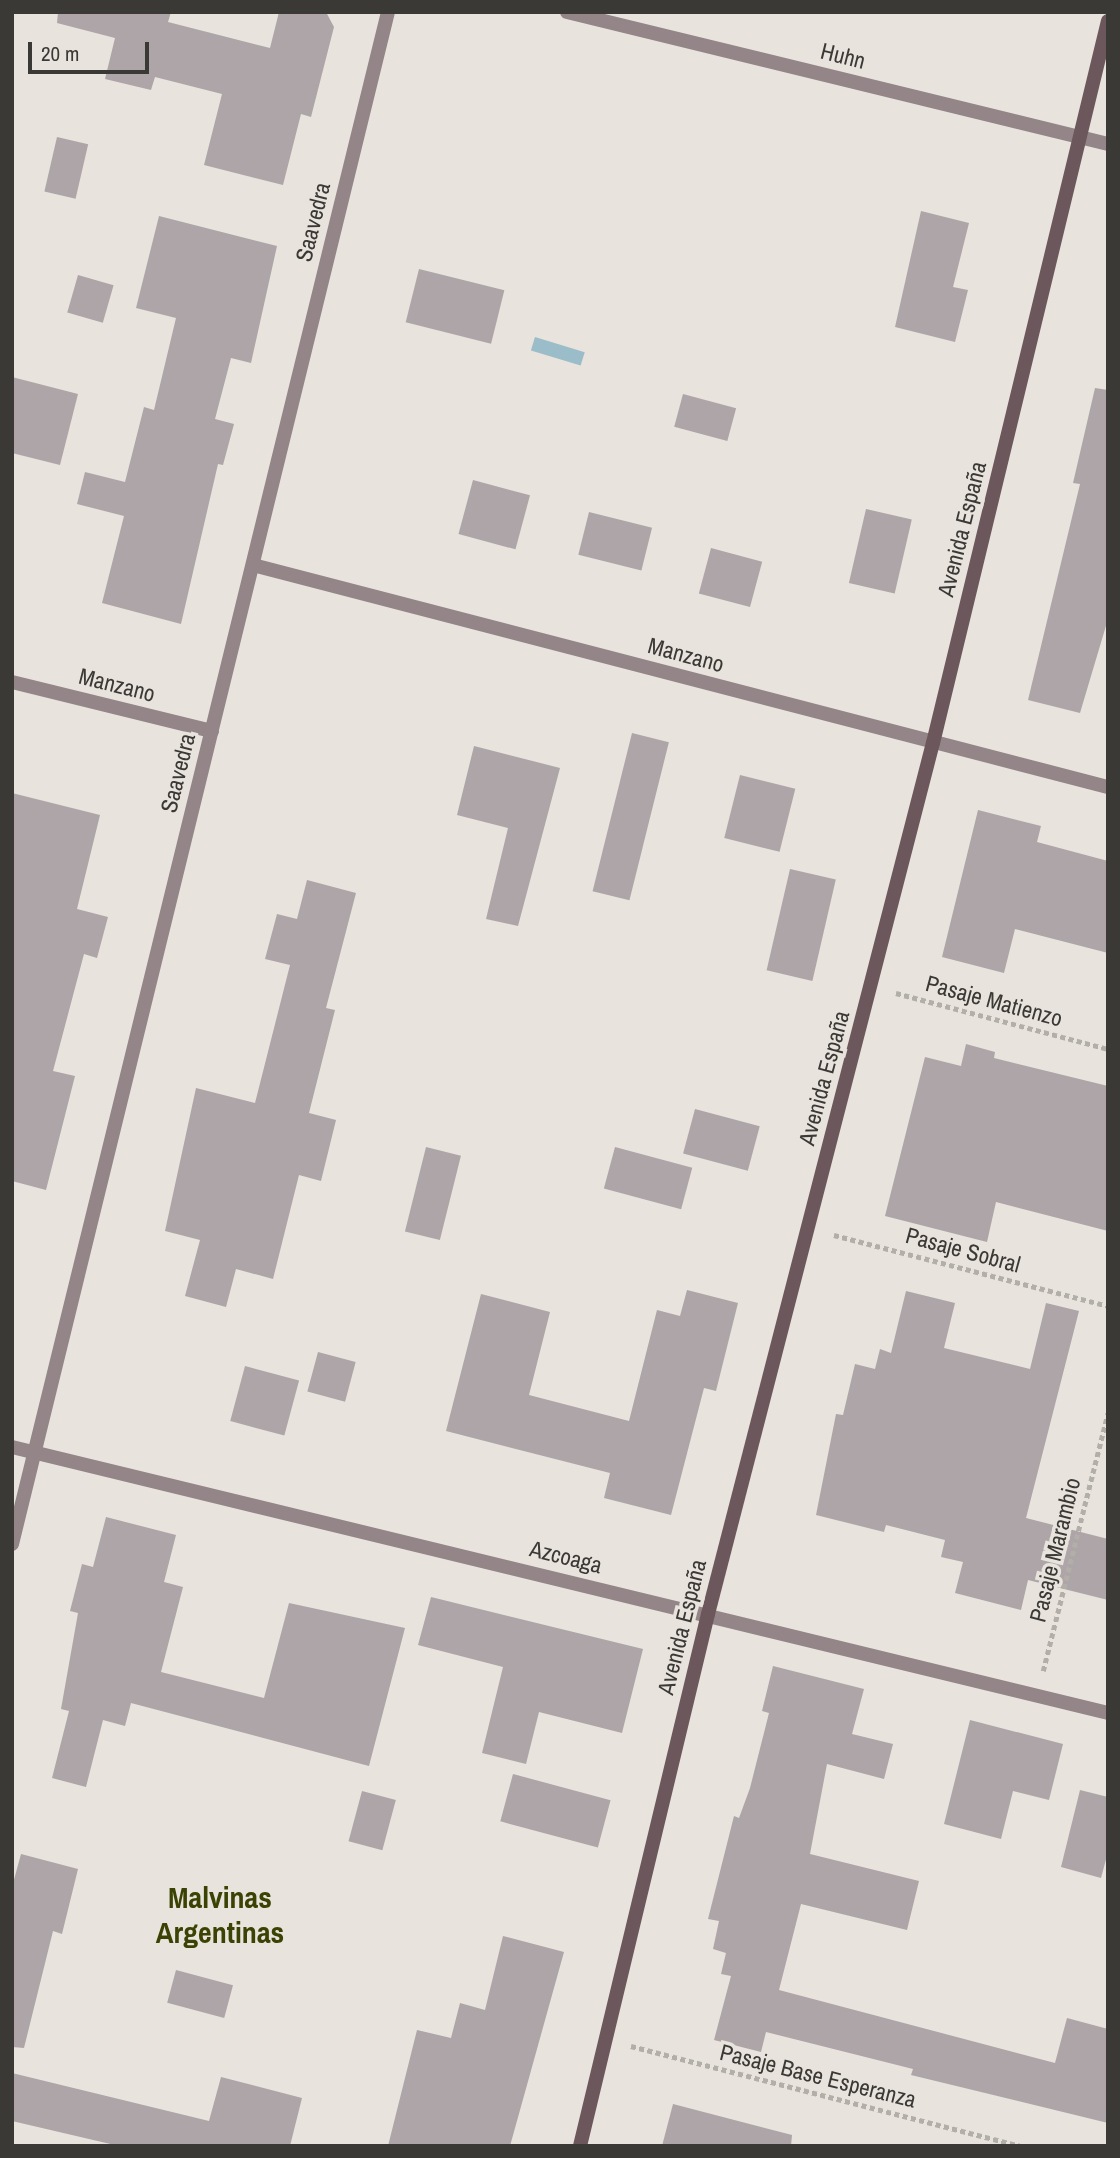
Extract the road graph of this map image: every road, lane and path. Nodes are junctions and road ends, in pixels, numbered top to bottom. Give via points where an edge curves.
1 (388, 12) edge
2 (567, 12) edge
3 (1108, 21) edge
4 (1081, 137) junction
5 (1108, 144) edge
6 (253, 565) junction
7 (12, 682) edge
8 (212, 731) junction
9 (933, 743) junction
10 (1108, 788) edge
11 (872, 986) junction
12 (1108, 1049) edge
13 (809, 1228) junction
14 (1108, 1306) edge
15 (1108, 1413) edge
16 (12, 1447) edge
17 (35, 1452) junction
18 (12, 1544) edge
19 (708, 1614) junction
20 (1037, 1696) junction
21 (1108, 1713) edge
22 (607, 2039) junction
23 (580, 2146) edge
24 (1020, 2146) edge

1 - 6 street, Saavedra
2 - 4 street, Huhn
3 - 4 main road, Avenida España
4 - 5 street, Huhn
4 - 9 main road, Avenida España
6 - 8 street, Saavedra
6 - 9 street, Manzano
7 - 8 street, Manzano
8 - 17 street, Saavedra
9 - 10 street, Manzano
9 - 11 main road, Avenida España
11 - 12 path, Pasaje Matienzo
11 - 13 main road, Avenida España
13 - 14 path, Pasaje Sobral
13 - 19 main road, Avenida España
15 - 20 path, Pasaje Marambio
16 - 17 street, Azcoaga
17 - 18 street, Saavedra
17 - 19 street, Azcoaga
19 - 20 street, Azcoaga
19 - 22 main road, Avenida España
20 - 21 street, Azcoaga
22 - 23 main road, Avenida España
22 - 24 path, Pasaje Base Esperanza

